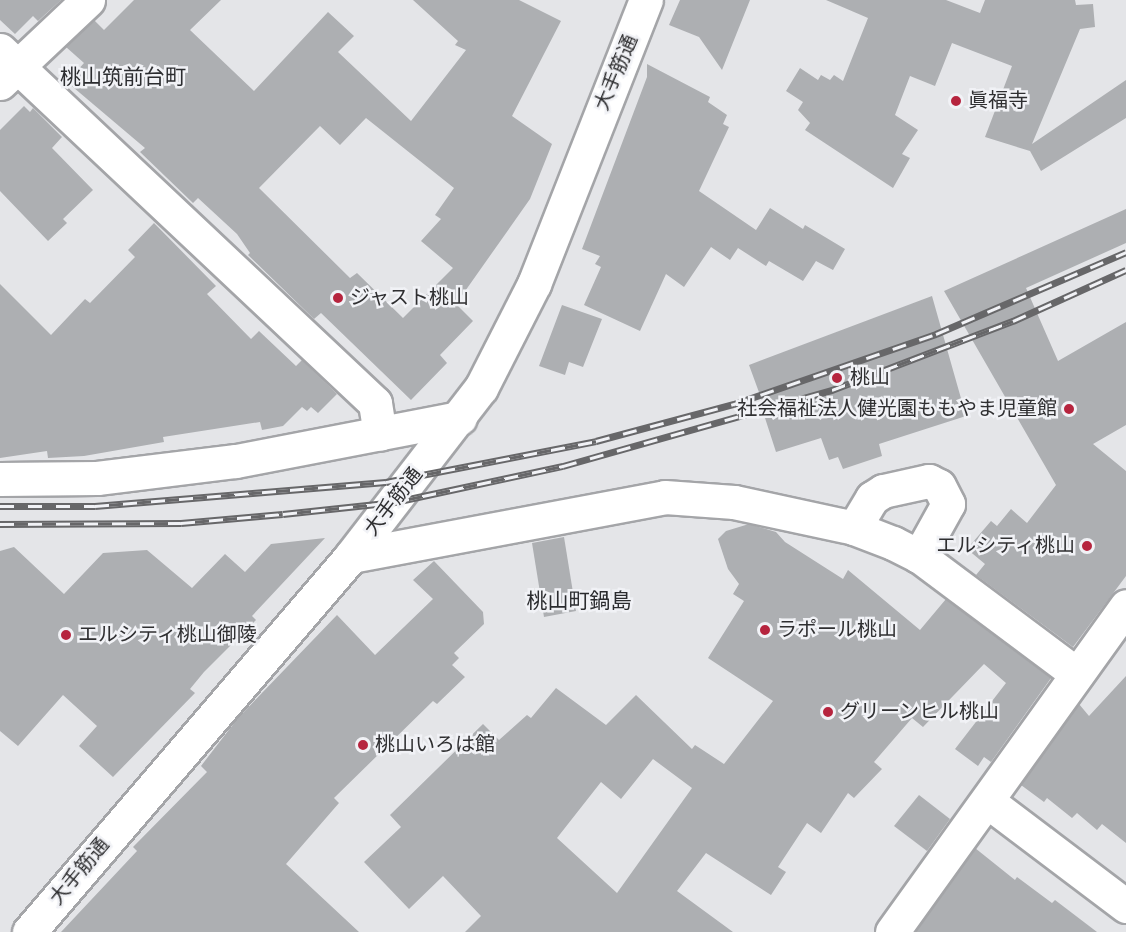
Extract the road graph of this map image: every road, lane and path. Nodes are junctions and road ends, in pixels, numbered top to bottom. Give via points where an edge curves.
1 (88, 0) edge
2 (646, 0) edge
3 (6, 67) edge
4 (460, 418) junction
5 (380, 434) junction
6 (0, 479) edge
7 (854, 528) junction
8 (351, 556) junction
9 (919, 556) junction
10 (1126, 606) edge
11 (1077, 674) junction
12 (987, 801) junction
13 (1126, 906) edge
14 (28, 932) edge
15 (892, 932) edge

1 - 3 street
2 - 4 street, 大手筋通 via 522,310 481,388
3 - 5 street via 375,403
4 - 5 street
4 - 8 street, 大手筋通
5 - 6 street via 236,461 120,475
7 - 8 street via 734,501 665,497
7 - 9 street
7 - 9 street via 872,498 883,491 929,481 939,486 948,504
8 - 14 street, 大手筋通
9 - 11 street
10 - 11 street
11 - 12 street
12 - 13 street
12 - 15 street

